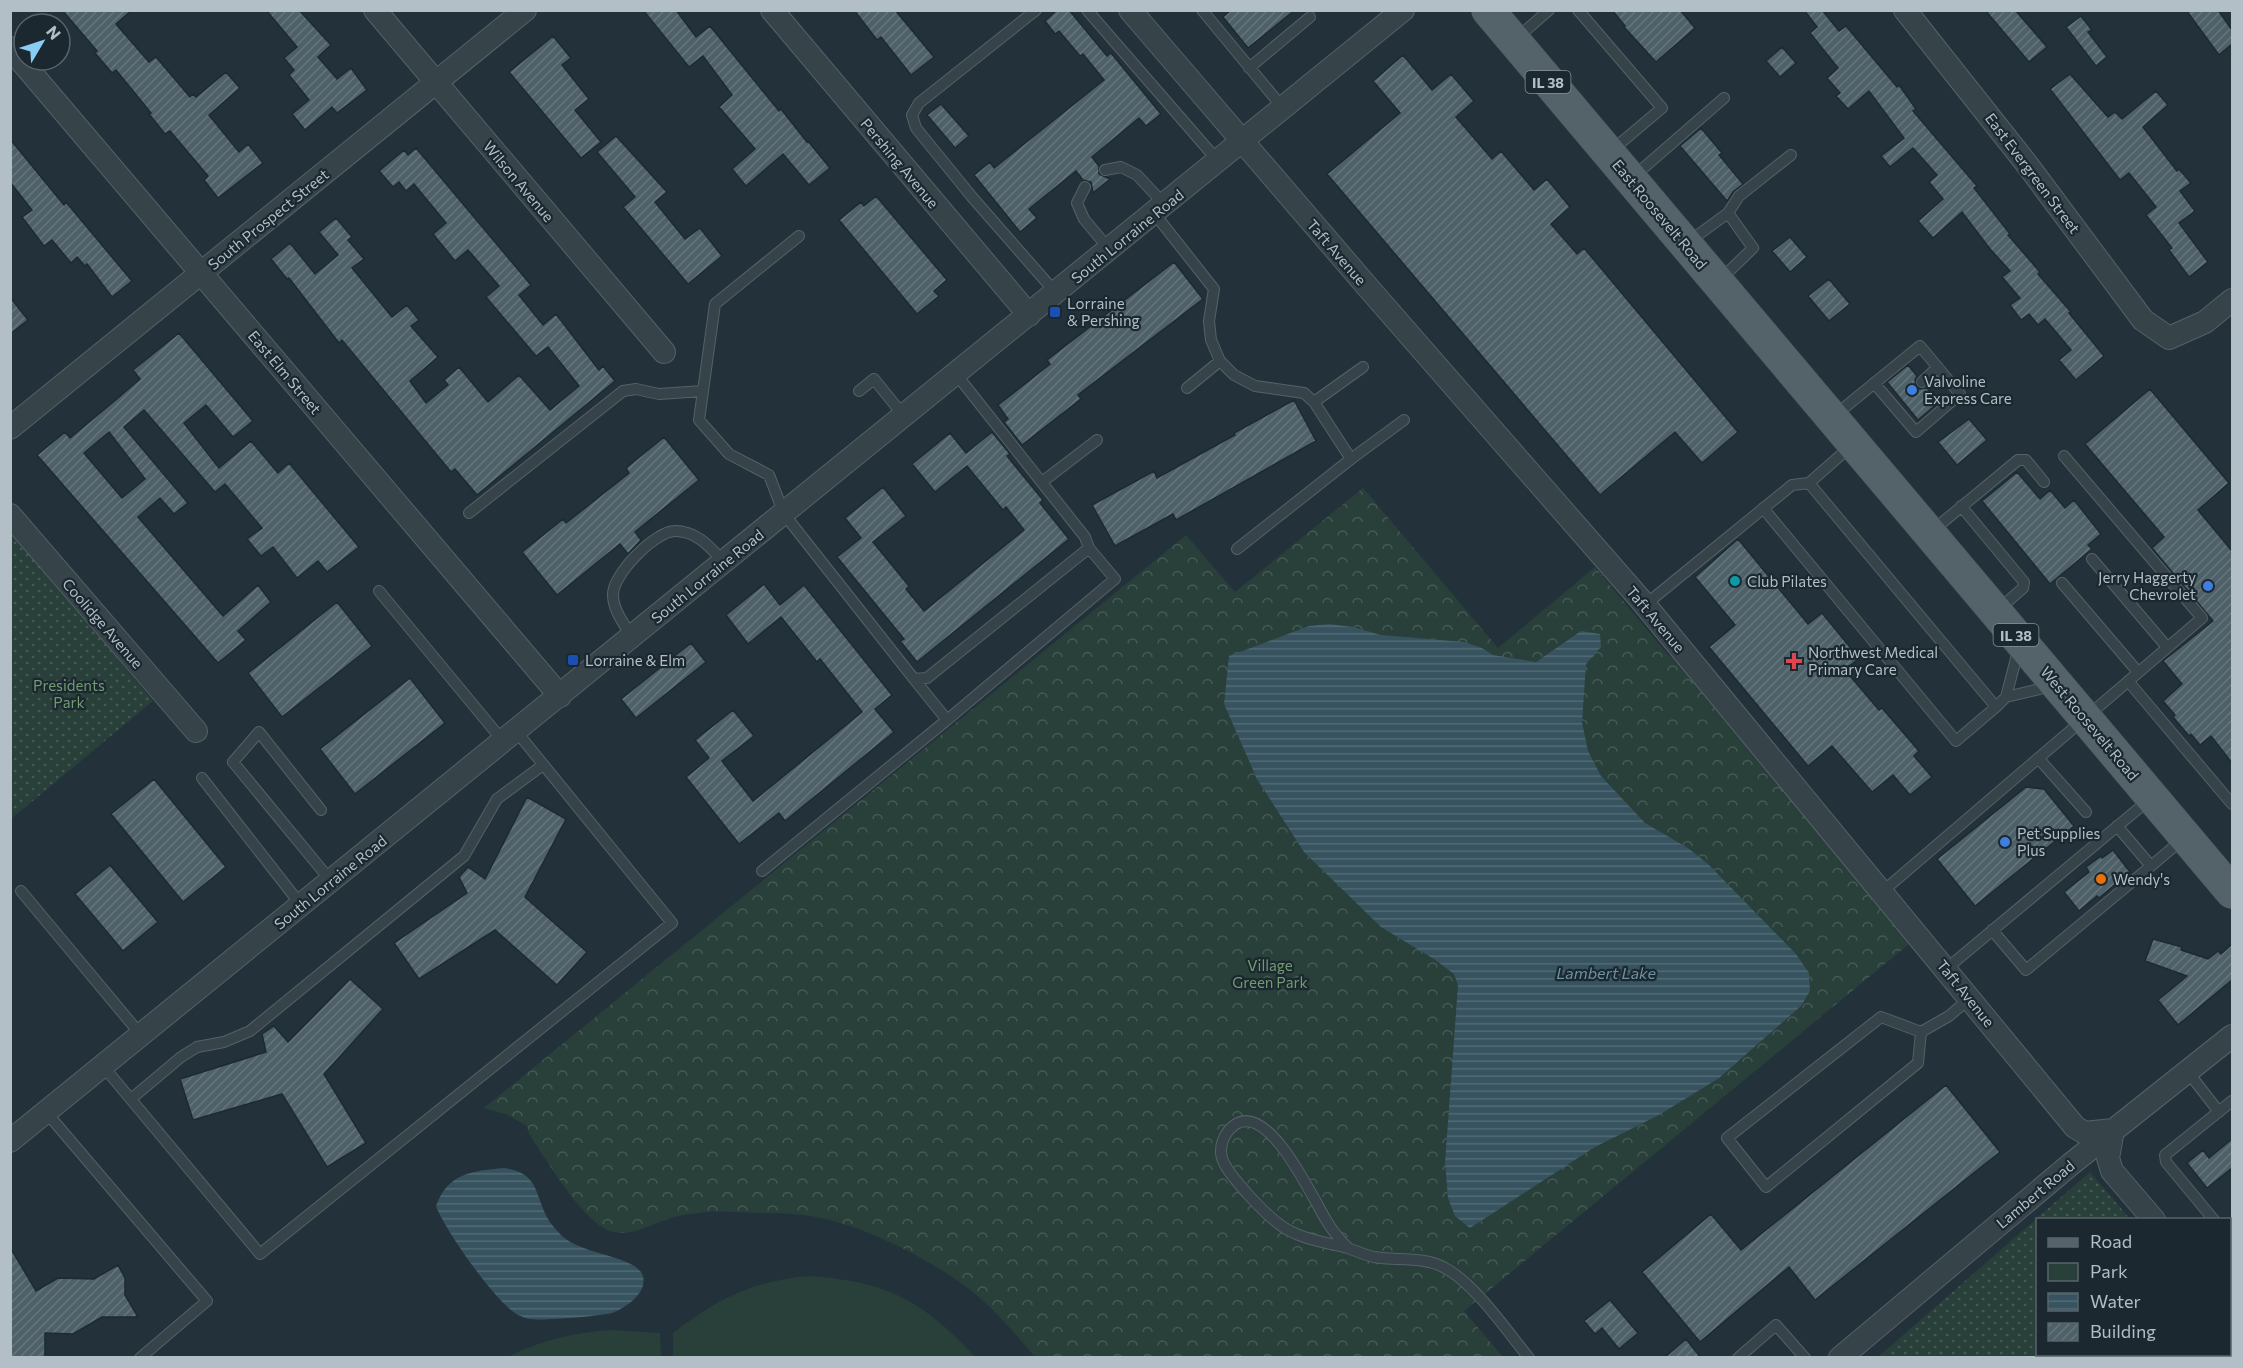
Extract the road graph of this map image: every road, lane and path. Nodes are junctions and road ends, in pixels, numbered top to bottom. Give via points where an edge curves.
1 (375, 10) edge
2 (525, 10) edge
3 (772, 10) edge
4 (1036, 10) edge
5 (1087, 10) edge
6 (1130, 10) edge
7 (1202, 10) edge
8 (1403, 10) edge
9 (1488, 10) edge
10 (1549, 10) edge
11 (1578, 10) edge
12 (1905, 10) edge
13 (1310, 17) dead end
14 (1514, 41) junction
15 (10, 48) edge
16 (1250, 68) junction
17 (436, 83) junction
18 (1724, 99) dead end
19 (1283, 108) junction
20 (1243, 142) junction
21 (1609, 153) junction
22 (1791, 155) dead end
23 (1218, 161) junction
24 (1105, 170) dead end
25 (1630, 179) junction
26 (1085, 187) dead end
27 (1160, 209) junction
28 (1728, 213) junction
29 (799, 236) dead end
30 (1686, 244) junction
31 (1110, 250) junction
32 (201, 273) junction
33 (1718, 282) junction
34 (1056, 293) junction
35 (2232, 300) edge
36 (1029, 315) junction
37 (664, 352) dead end
38 (1220, 361) junction
39 (1363, 367) dead end
40 (1938, 367) junction
41 (956, 374) junction
42 (1922, 382) dead end
43 (1874, 383) junction
44 (1187, 388) dead end
45 (703, 391) junction
46 (859, 391) dead end
47 (1314, 402) junction
48 (904, 416) junction
49 (1832, 417) junction
50 (1404, 420) dead end
51 (10, 428) edge
52 (1097, 440) dead end
53 (1854, 444) junction
54 (2064, 456) dead end
55 (1351, 459) junction
56 (1042, 482) junction
57 (2044, 482) dead end
58 (1809, 483) junction
59 (1961, 506) junction
60 (1763, 508) junction
61 (469, 513) dead end
62 (784, 514) junction
63 (10, 515) edge
64 (1929, 533) junction
65 (1089, 548) junction
66 (1237, 549) dead end
67 (2092, 559) dead end
68 (724, 562) junction
69 (2062, 583) dead end
70 (379, 591) dead end
71 (1645, 605) junction
72 (1996, 611) junction
73 (632, 637) junction
74 (2020, 641) junction
75 (2167, 647) junction
76 (2138, 672) junction
77 (914, 679) junction
78 (2128, 681) junction
79 (2058, 685) junction
80 (560, 696) junction
81 (2006, 697) junction
82 (1996, 707) junction
83 (2085, 717) junction
84 (947, 720) junction
85 (196, 731) dead end
86 (509, 736) junction
87 (2039, 759) junction
88 (543, 765) junction
89 (202, 778) dead end
90 (2152, 797) junction
91 (2232, 804) edge
92 (321, 810) dead end
93 (2085, 812) dead end
94 (2117, 826) junction
95 (2186, 836) junction
96 (2151, 866) junction
97 (762, 871) dead end
98 (331, 881) junction
99 (21, 891) dead end
100 (2232, 891) edge
101 (1882, 892) junction
102 (302, 905) junction
103 (1992, 930) junction
104 (1946, 969) junction
105 (1970, 998) junction
106 (1921, 1032) junction
107 (141, 1035) junction
108 (2232, 1036) edge
109 (103, 1066) junction
110 (2188, 1072) junction
111 (131, 1100) junction
112 (2232, 1101) edge
113 (46, 1112) junction
114 (2219, 1112) junction
115 (2075, 1127) junction
116 (2113, 1130) junction
117 (10, 1141) edge
118 (2071, 1164) junction
119 (2112, 1171) junction
120 (2152, 1218) edge
121 (2212, 1218) edge
122 (1348, 1248) junction
123 (140, 1358) edge
124 (1529, 1358) edge
125 (1738, 1358) edge
126 (1805, 1358) edge
127 (1840, 1358) edge

1 - 17 street, Wilson Avenue
2 - 17 street, South Prospect Street
3 - 36 street, Pershing Avenue
4 - 34 lane via 919,103 912,115 916,128
5 - 23 lane
6 - 20 street, Taft Avenue
7 - 16 lane
8 - 19 street, South Lorraine Road
9 - 14 main road, East Roosevelt Road / IL 38
10 - 14 lane
11 - 21 lane via 1662,108
12 - 35 street, East Evergreen Street via 2143,320 2169,338 2205,322
13 - 16 lane
14 - 21 main road, East Roosevelt Road / IL 38
15 - 32 street, East Elm Street
16 - 19 lane
17 - 32 street, South Prospect Street
17 - 37 street, Wilson Avenue
18 - 25 lane
19 - 20 street, South Lorraine Road
20 - 23 street, South Lorraine Road
20 - 71 street, Taft Avenue
21 - 25 main road, East Roosevelt Road / IL 38
22 - 28 lane via 1739,196
23 - 27 street, South Lorraine Road
24 - 27 lane via 1120,167 1137,175
25 - 30 main road, East Roosevelt Road / IL 38
26 - 31 lane via 1077,203 1084,219
27 - 31 street, South Lorraine Road
27 - 38 lane via 1214,289 1209,321 1211,340
28 - 30 lane
28 - 33 lane via 1753,248
29 - 45 lane via 715,304
30 - 33 main road, East Roosevelt Road / IL 38
31 - 34 street, South Lorraine Road
32 - 51 street, South Prospect Street
32 - 80 street, East Elm Street
33 - 49 main road, East Roosevelt Road / IL 38
34 - 36 street, South Lorraine Road
36 - 41 street, South Lorraine Road
38 - 44 lane
38 - 47 lane via 1234,375 1255,386 1304,393
39 - 47 lane
40 - 42 lane
40 - 43 lane via 1920,346
40 - 43 lane via 1960,394 1916,432 1897,402
41 - 48 street, South Lorraine Road
41 - 56 lane
43 - 49 lane
45 - 61 lane via 623,391
45 - 62 lane via 699,420 729,454 769,475
46 - 48 lane via 874,379
47 - 55 lane
48 - 62 street, South Lorraine Road
49 - 53 main road, West Roosevelt Road / IL 38
50 - 55 lane
52 - 56 lane
53 - 58 lane
53 - 64 main road, West Roosevelt Road / IL 38
54 - 75 lane via 2202,618
55 - 66 lane
56 - 65 lane via 1085,537
57 - 59 lane via 2026,460 2018,460
58 - 60 lane via 1792,484
58 - 82 lane
59 - 64 lane
59 - 72 lane via 2024,582 2023,588
60 - 71 lane
60 - 82 lane via 1956,741
62 - 68 street, South Lorraine Road
62 - 77 lane
63 - 85 street, Coolidge Avenue
64 - 72 main road, West Roosevelt Road / IL 38
65 - 77 lane via 927,678
65 - 84 lane via 1115,579
67 - 75 lane
68 - 73 street, South Lorraine Road
68 - 73 lane via 704,541 691,534 673,531 653,540 630,562 612,593 617,612
69 - 76 lane
70 - 86 lane
71 - 101 street, Taft Avenue
72 - 74 main road, West Roosevelt Road / IL 38
73 - 80 street, South Lorraine Road
74 - 79 main road, West Roosevelt Road / IL 38
74 - 81 lane
75 - 76 lane
76 - 78 lane
77 - 84 lane
78 - 83 lane
78 - 91 lane
79 - 81 lane
79 - 83 main road, West Roosevelt Road / IL 38
80 - 86 street, South Lorraine Road
81 - 82 lane
83 - 87 lane
83 - 90 main road, West Roosevelt Road / IL 38
84 - 97 lane
86 - 88 lane
86 - 98 street, South Lorraine Road
87 - 93 lane
87 - 101 lane
88 - 111 lane via 497,799 464,856 250,1031 224,1042 197,1047
88 - 111 lane via 672,923 260,1254
89 - 102 lane
90 - 94 lane
90 - 95 main road, West Roosevelt Road / IL 38
92 - 98 lane via 259,732 233,762
94 - 96 lane
94 - 103 lane
95 - 96 lane
95 - 100 main road, West Roosevelt Road / IL 38
96 - 103 lane via 2026,970
98 - 102 street, South Lorraine Road
99 - 107 lane
101 - 104 street, Taft Avenue
102 - 107 street, South Lorraine Road
103 - 104 lane
104 - 105 street, Taft Avenue
105 - 106 lane
105 - 115 street, Taft Avenue
106 - 106 lane via 1881,1017 1727,1138 1766,1187 1918,1063
107 - 109 street, South Lorraine Road
108 - 110 street, Lambert Road
109 - 111 lane
109 - 113 street, South Lorraine Road
110 - 114 lane
110 - 116 street, Lambert Road
112 - 114 lane
113 - 117 street, South Lorraine Road
113 - 123 lane via 207,1301
114 - 121 lane via 2165,1155 2166,1162
115 - 116 street via 2085,1133
115 - 118 street via 2078,1145
116 - 118 street, Lambert Road
116 - 119 street via 2108,1158
118 - 119 street via 2090,1162
118 - 127 street, Lambert Road
119 - 120 street
122 - 122 lane via 1293,1233 1256,1203 1224,1163 1220,1148 1229,1129 1238,1122 1249,1121 1270,1132 1336,1236
122 - 124 lane via 1374,1257 1444,1266 1473,1290
125 - 126 lane via 1776,1325

